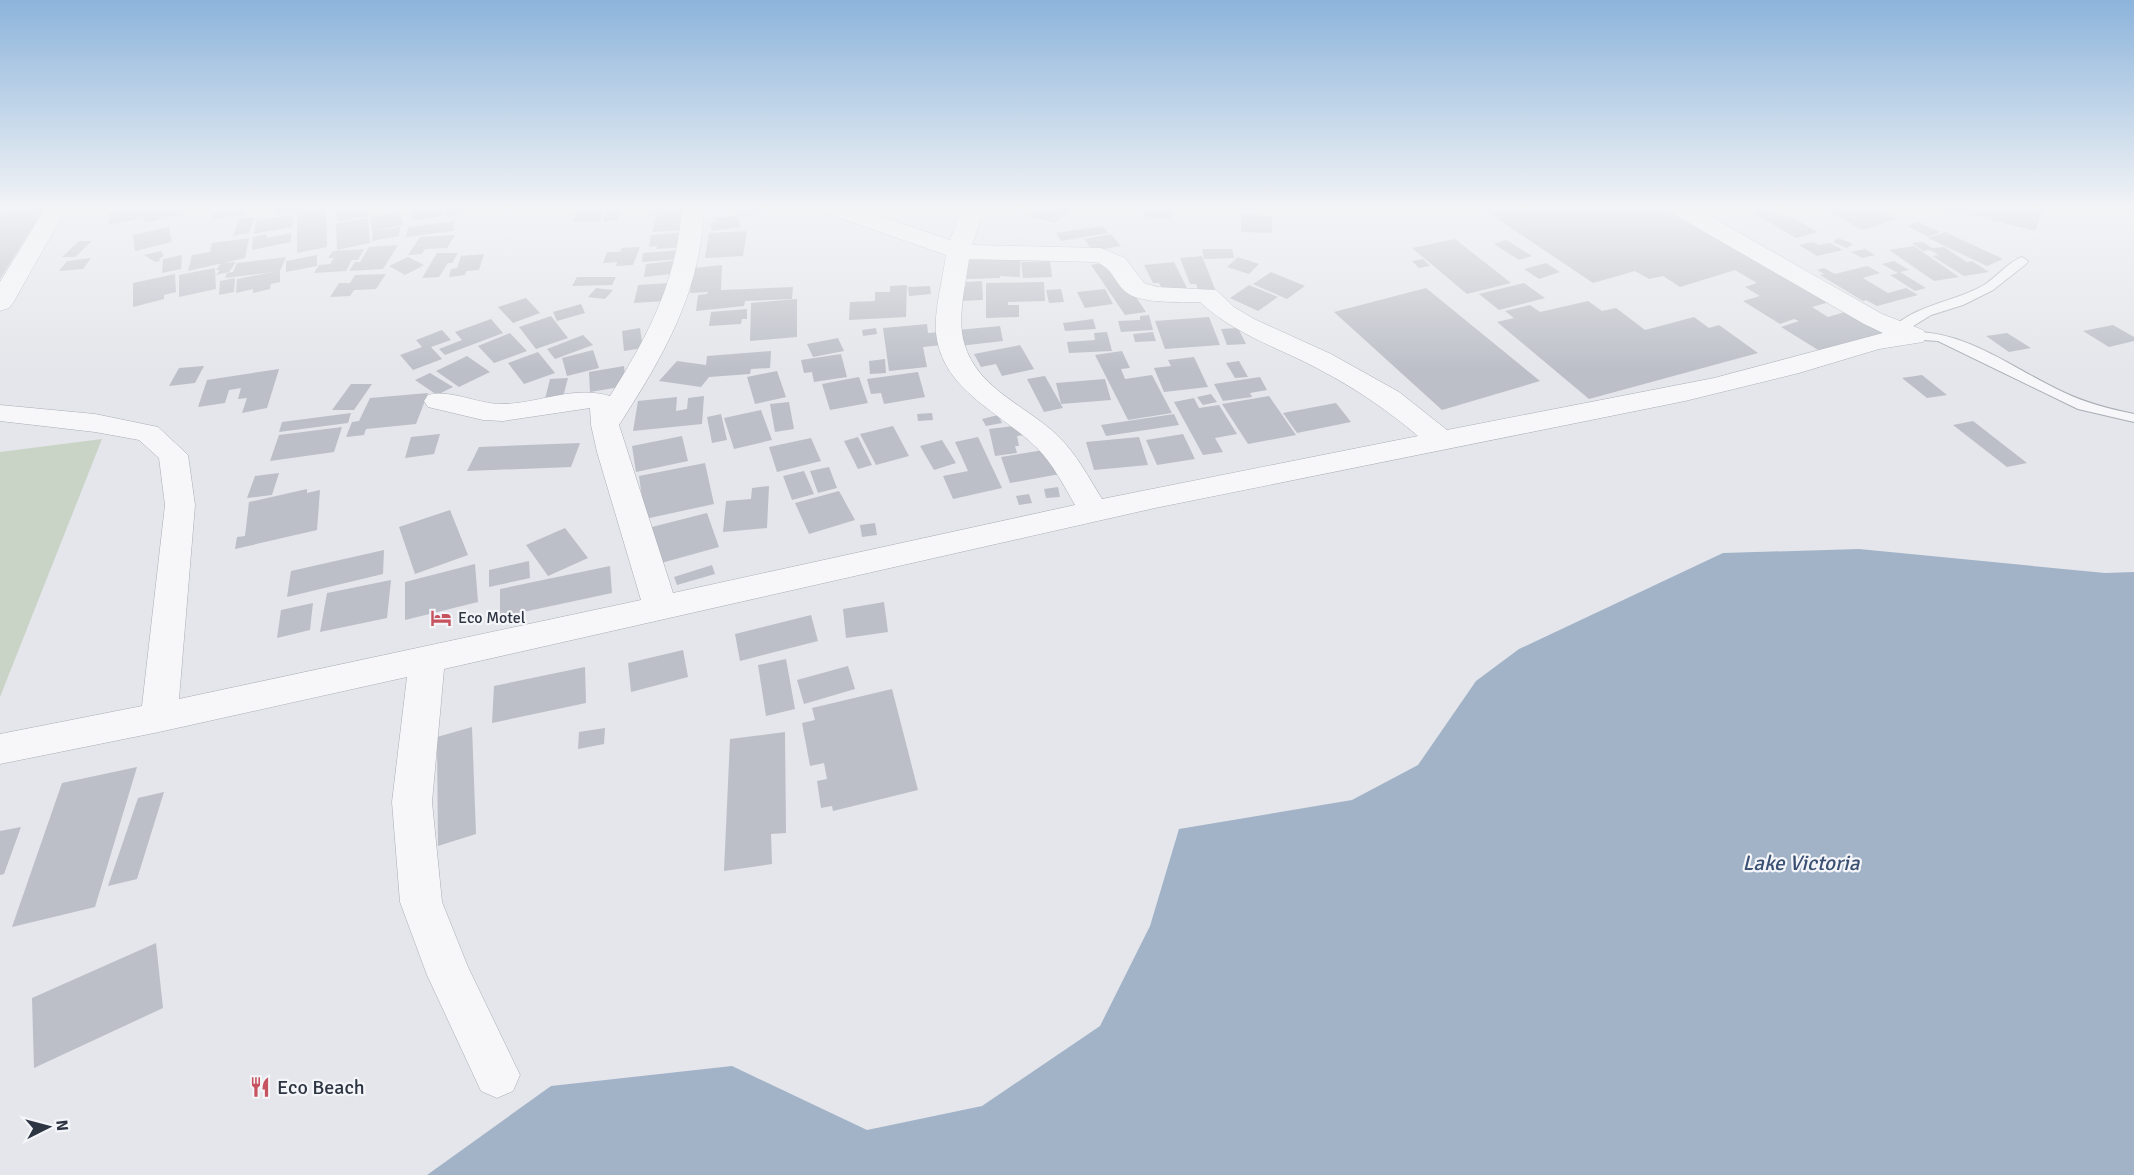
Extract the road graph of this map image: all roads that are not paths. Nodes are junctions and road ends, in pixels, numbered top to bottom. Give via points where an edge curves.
1 (24, 262) edge
2 (685, 262) edge
3 (957, 262) edge
4 (1115, 262) edge
5 (1773, 262) edge
6 (2021, 262) edge
7 (0, 303) edge
8 (1906, 333) junction
9 (438, 401) dead end
10 (0, 413) edge
11 (2134, 418) edge
12 (605, 425) junction
13 (1441, 440) junction
14 (1094, 512) junction
15 (661, 609) junction
16 (427, 660) junction
17 (159, 718) junction
18 (0, 748) edge
19 (497, 1075) dead end

1 - 7 street
2 - 12 street via 675,300 648,358
3 - 14 street via 949,332 966,375 1047,441
4 - 13 street via 1135,288 1146,293 1207,295 1245,324 1322,360 1389,398
5 - 8 street via 1866,315
6 - 8 lane via 1989,287 1927,312
8 - 11 lane via 1940,338 2065,398
8 - 13 street via 1803,364 1632,406
9 - 12 street via 502,413 589,399 606,409
10 - 17 street via 148,433 173,455 180,505
12 - 15 street
13 - 14 street
14 - 15 street
15 - 16 street
16 - 17 street
16 - 19 street via 412,802 421,902 449,975
17 - 18 street

